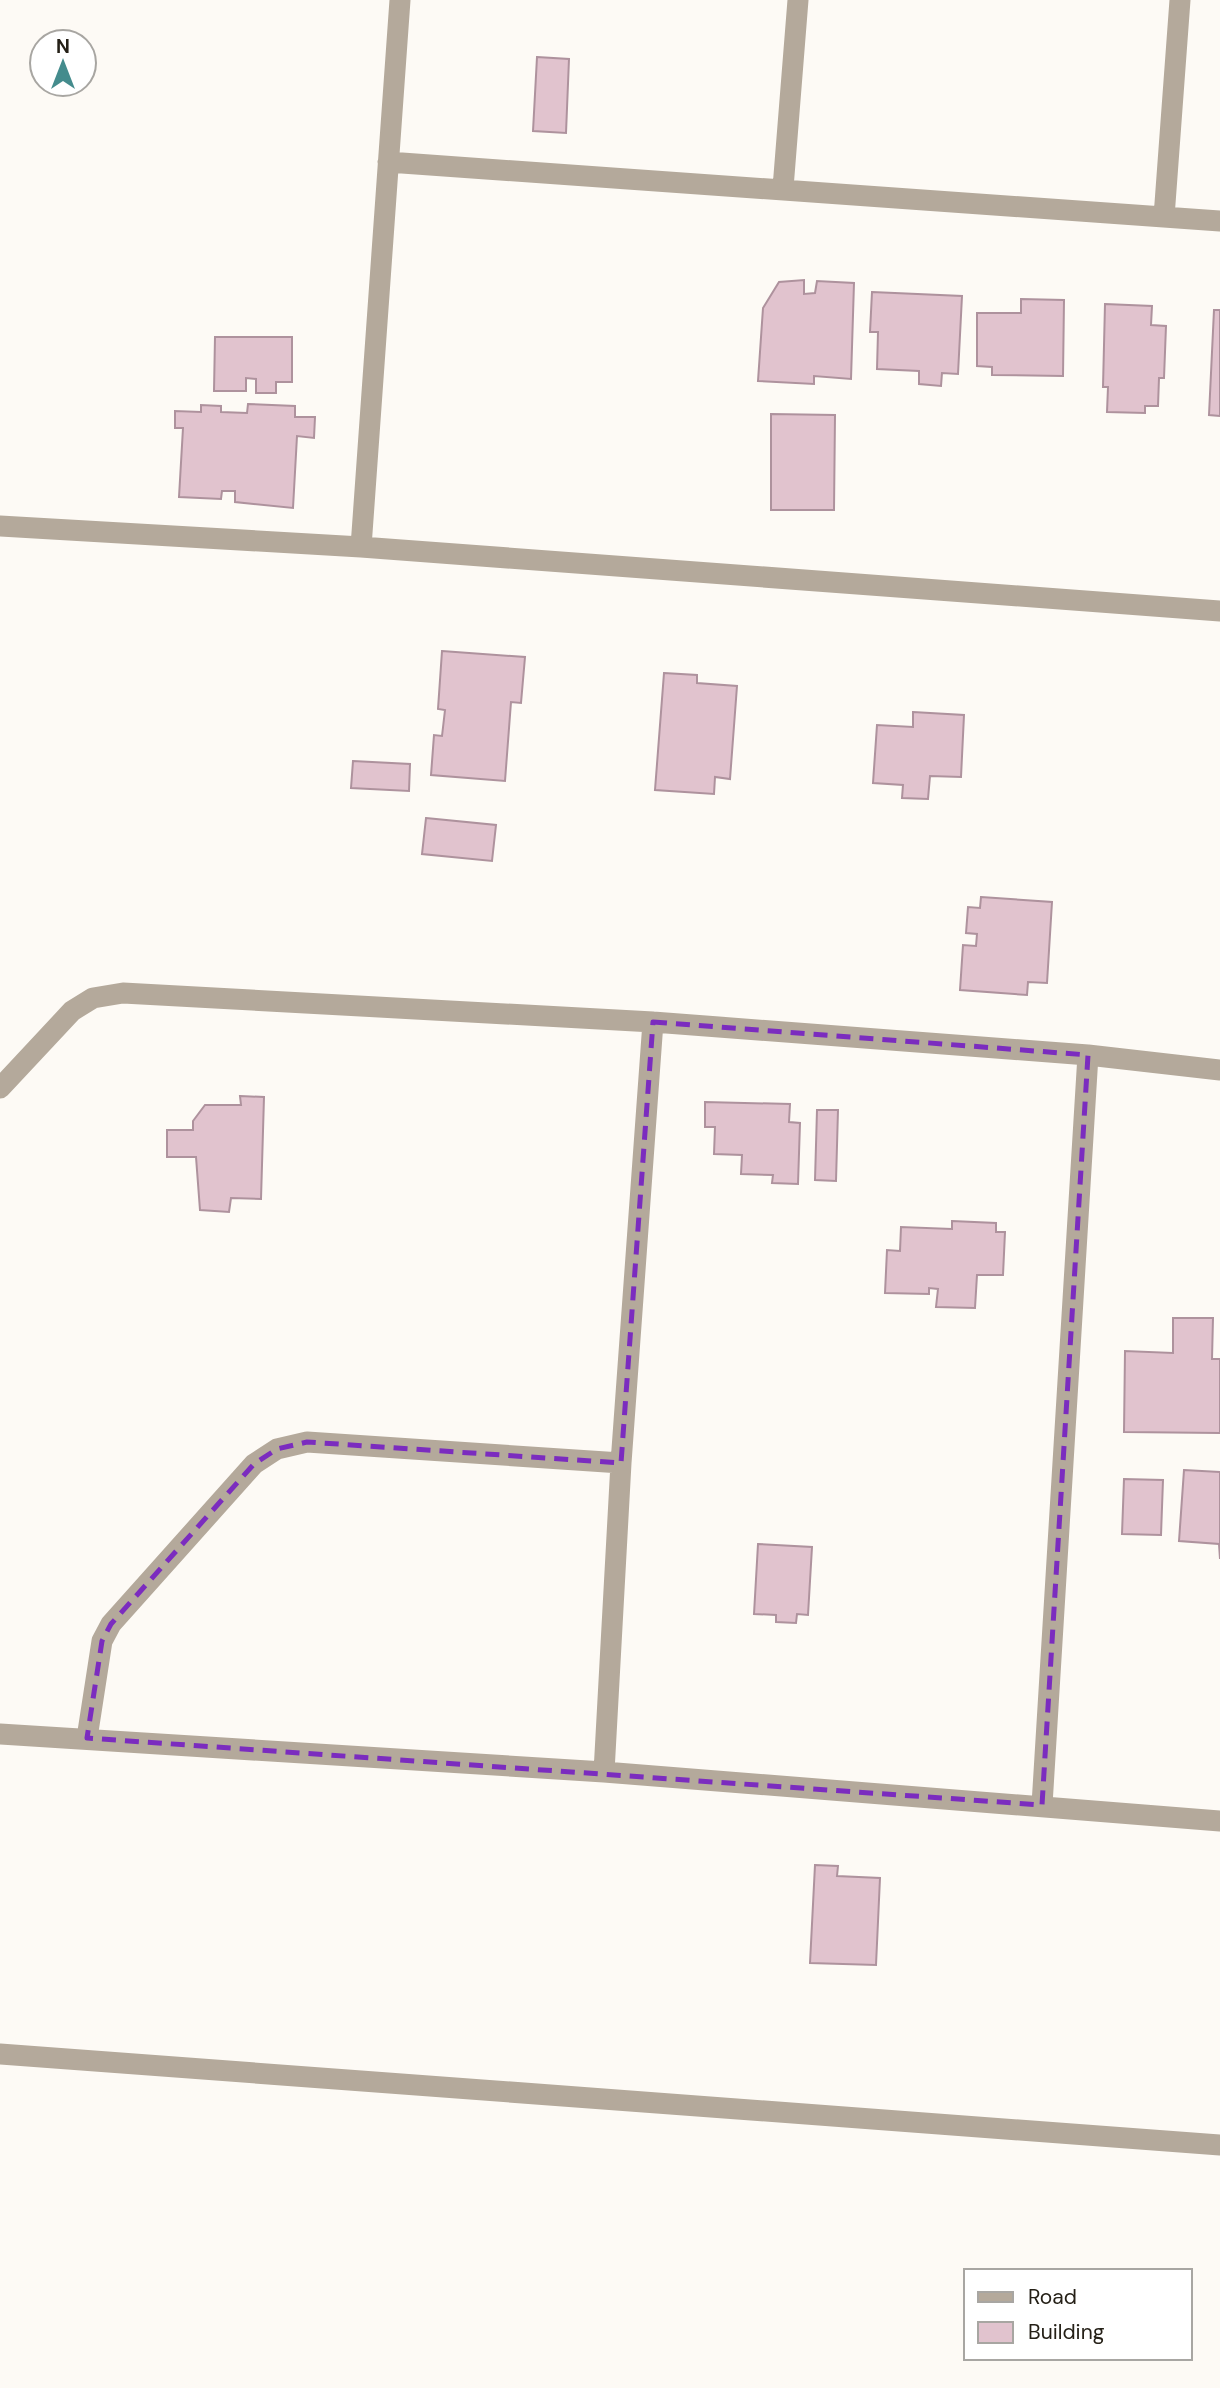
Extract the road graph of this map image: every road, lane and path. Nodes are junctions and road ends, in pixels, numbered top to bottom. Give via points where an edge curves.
1 (400, 0) edge
2 (798, 0) edge
3 (1180, 0) edge
4 (388, 162) junction
5 (783, 188) junction
6 (1164, 217) junction
7 (1220, 221) edge
8 (0, 526) edge
9 (361, 547) junction
10 (1220, 611) edge
11 (653, 1023) junction
12 (1088, 1055) junction
13 (1220, 1070) edge
14 (0, 1088) edge
15 (621, 1463) junction
16 (0, 1734) edge
17 (87, 1738) junction
18 (604, 1772) junction
19 (1042, 1805) junction
20 (1220, 1821) edge
21 (0, 2054) edge
22 (1220, 2145) edge

1 - 4 street
2 - 5 street
3 - 6 street
4 - 5 street
4 - 9 street
5 - 6 street
6 - 7 street
8 - 9 street
9 - 10 street
11 - 12 street
11 - 14 street via 123,993 93,998 72,1011
11 - 15 street
12 - 13 street
12 - 19 street
15 - 17 street via 307,1442 277,1449 254,1464 111,1624 102,1641
15 - 18 street
16 - 17 street
17 - 18 street
18 - 19 street
19 - 20 street
21 - 22 street

